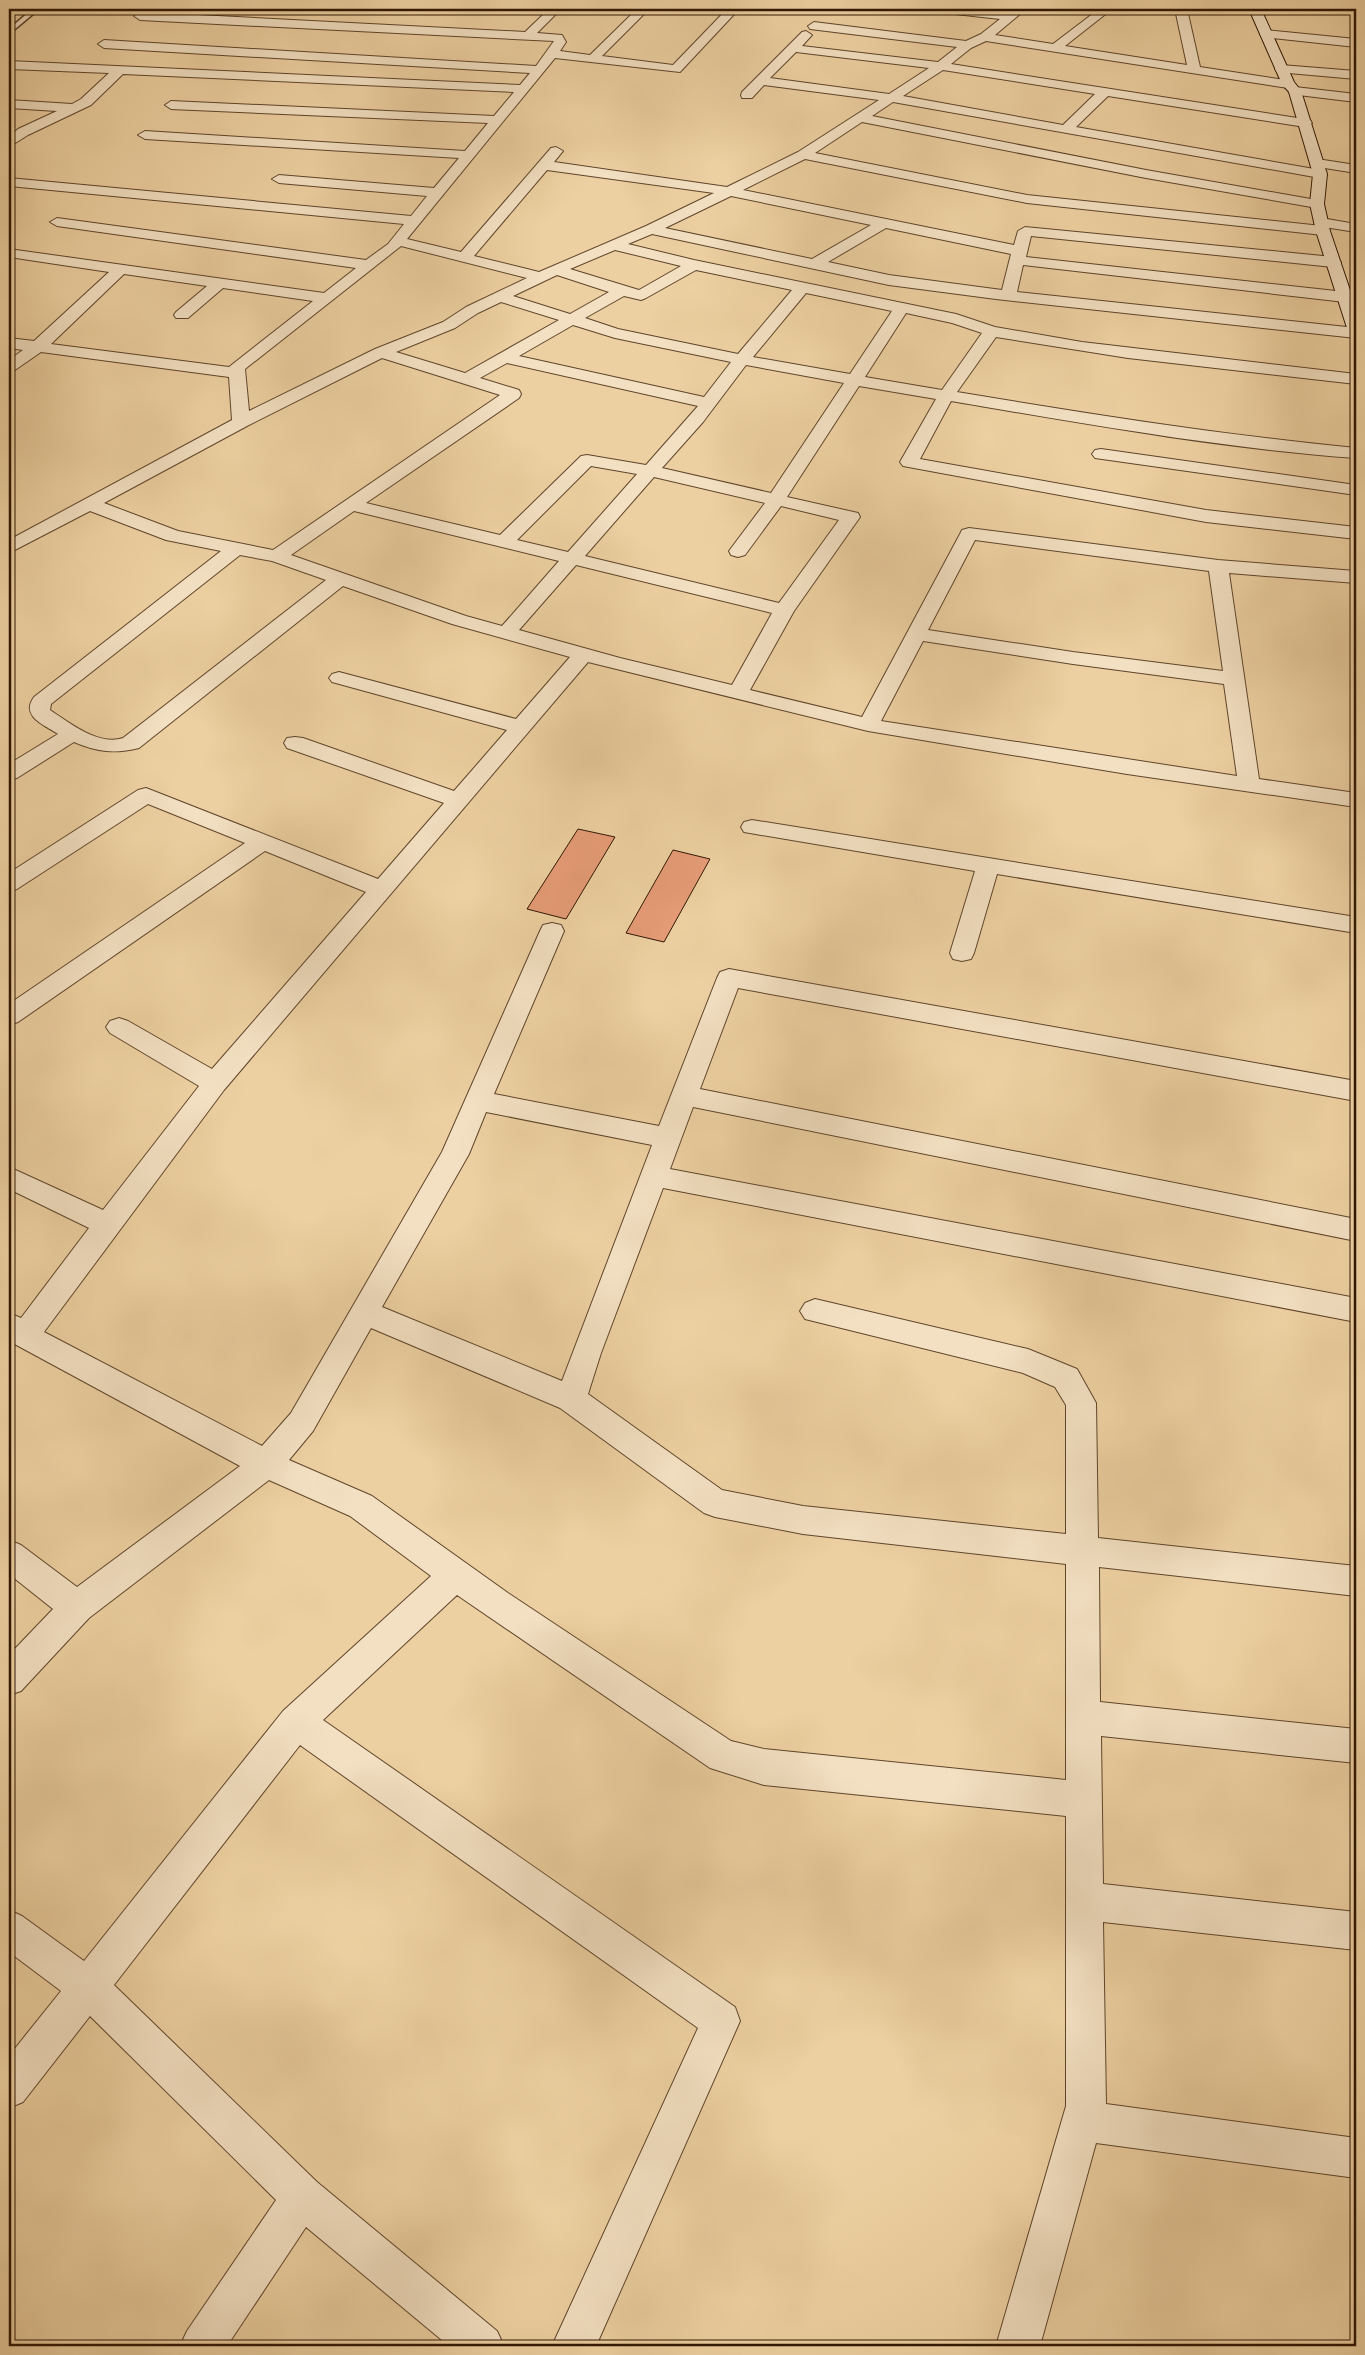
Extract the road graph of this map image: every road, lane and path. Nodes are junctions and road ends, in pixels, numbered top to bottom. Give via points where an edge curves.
1 (13, 9) edge
2 (35, 9) edge
3 (208, 9) edge
4 (286, 9) edge
5 (555, 9) edge
6 (643, 9) edge
7 (733, 9) edge
8 (937, 9) edge
9 (1020, 9) edge
10 (1106, 9) edge
11 (1181, 9) edge
12 (1255, 9) edge
13 (1348, 9) edge
14 (1356, 10) edge
15 (825, 14) dead end
16 (140, 16) dead end
17 (1009, 17) junction
18 (197, 18) junction
19 (272, 22) junction
20 (814, 26) junction
21 (9, 32) edge
22 (1266, 34) junction
23 (528, 35) junction
24 (984, 37) junction
25 (1356, 43) edge
26 (104, 44) dead end
27 (967, 45) junction
28 (793, 48) junction
29 (1055, 48) junction
30 (552, 54) junction
31 (593, 59) junction
32 (9, 65) edge
33 (941, 66) junction
34 (1194, 69) junction
35 (1282, 69) junction
36 (120, 70) junction
37 (539, 70) junction
38 (1356, 75) edge
39 (761, 81) junction
40 (1291, 87) junction
41 (523, 90) junction
42 (1105, 92) junction
43 (747, 95) dead end
44 (891, 98) junction
45 (1356, 98) edge
46 (9, 104) edge
47 (171, 105) dead end
48 (76, 108) junction
49 (498, 120) junction
50 (1304, 122) junction
51 (860, 126) junction
52 (1066, 130) junction
53 (145, 135) dead end
54 (9, 143) edge
55 (556, 150) dead end
56 (470, 155) junction
57 (803, 155) junction
58 (544, 165) junction
59 (1318, 168) junction
60 (1356, 169) edge
61 (280, 179) dead end
62 (9, 182) edge
63 (729, 191) junction
64 (438, 193) junction
65 (1318, 204) junction
66 (415, 221) junction
67 (57, 222) dead end
68 (882, 224) junction
69 (1322, 226) junction
70 (1356, 228) edge
71 (650, 229) junction
72 (398, 241) junction
73 (613, 245) junction
74 (9, 254) edge
75 (1017, 256) junction
76 (464, 258) junction
77 (1333, 262) junction
78 (814, 264) junction
79 (370, 265) junction
80 (694, 265) junction
81 (119, 270) junction
82 (556, 270) junction
83 (540, 278) junction
84 (219, 283) junction
85 (802, 288) junction
86 (622, 291) junction
87 (1008, 295) junction
88 (500, 297) junction
89 (1345, 297) junction
90 (327, 298) junction
91 (902, 308) junction
92 (182, 315) dead end
93 (572, 319) junction
94 (992, 331) junction
95 (1356, 332) edge
96 (9, 343) edge
97 (39, 346) junction
98 (381, 352) junction
99 (505, 358) junction
100 (742, 359) junction
101 (9, 367) edge
102 (237, 373) junction
103 (467, 379) junction
104 (1356, 379) edge
105 (854, 380) junction
106 (946, 396) junction
107 (708, 403) junction
108 (241, 422) junction
109 (1112, 423) junction
110 (1356, 453) edge
111 (650, 471) junction
112 (1093, 474) junction
113 (1356, 490) edge
114 (776, 500) junction
115 (90, 504) junction
116 (351, 505) junction
117 (1356, 533) edge
118 (504, 542) junction
119 (9, 547) edge
120 (236, 548) junction
121 (738, 551) dead end
122 (276, 556) junction
123 (572, 559) junction
124 (1218, 566) junction
125 (1356, 577) edge
126 (340, 579) junction
127 (784, 610) junction
128 (506, 633) junction
129 (916, 634) junction
130 (583, 655) junction
131 (339, 678) dead end
132 (1235, 680) junction
133 (738, 692) junction
134 (868, 725) junction
135 (521, 726) junction
136 (73, 734) junction
137 (295, 743) dead end
138 (9, 773) edge
139 (1249, 785) junction
140 (458, 800) junction
141 (1356, 800) edge
142 (752, 827) dead end
143 (263, 841) junction
144 (988, 866) junction
145 (9, 884) edge
146 (382, 889) junction
147 (1356, 925) edge
148 (552, 931) dead end
149 (962, 953) dead end
150 (9, 1016) edge
151 (119, 1027) dead end
152 (215, 1084) junction
153 (1356, 1091) edge
154 (684, 1096) junction
155 (478, 1101) junction
156 (668, 1138) junction
157 (654, 1176) junction
158 (9, 1177) edge
159 (108, 1225) junction
160 (1356, 1230) edge
161 (1356, 1310) edge
162 (815, 1311) dead end
163 (365, 1313) junction
164 (16, 1331) edge
165 (570, 1399) junction
166 (266, 1464) junction
167 (1082, 1552) junction
168 (9, 1555) edge
169 (456, 1574) junction
170 (1356, 1581) edge
171 (77, 1607) junction
172 (9, 1679) edge
173 (1083, 1717) junction
174 (295, 1723) junction
175 (1356, 1746) edge
176 (1084, 1800) junction
177 (1085, 1900) junction
178 (9, 1930) edge
179 (1356, 1931) edge
180 (89, 1988) junction
181 (9, 2088) edge
182 (1082, 2121) junction
183 (1356, 2158) edge
184 (302, 2197) junction
185 (202, 2346) edge
186 (482, 2346) edge
187 (574, 2346) edge
188 (1018, 2346) edge

1 - 2 lane
2 - 21 lane
3 - 18 street
4 - 19 street
5 - 23 street
6 - 31 street
7 - 31 street via 676,69
8 - 17 street
9 - 17 street
10 - 29 street
11 - 34 street
12 - 22 street
13 - 14 street
15 - 20 street
16 - 18 street
17 - 24 street
18 - 19 street
19 - 23 street
20 - 27 street
20 - 28 street
22 - 25 street
22 - 35 street
23 - 30 street via 558,38 560,42
24 - 27 street
24 - 29 street
26 - 37 street
27 - 33 street
28 - 33 street
28 - 39 street
29 - 34 street
30 - 31 street
30 - 37 street
32 - 36 street
33 - 42 street
33 - 44 street
34 - 40 street
35 - 38 street
35 - 40 street
36 - 41 street
36 - 48 street via 103,88
37 - 41 street
39 - 43 street
39 - 44 street
40 - 45 street
40 - 50 street
41 - 49 street
42 - 50 street
42 - 52 street
44 - 51 street
44 - 52 street
46 - 48 street
47 - 49 street
48 - 54 street via 23,132
49 - 56 street
50 - 59 street
51 - 57 street via 842,130
51 - 65 street
52 - 59 street
53 - 56 street
55 - 58 street
56 - 64 street
57 - 63 street
57 - 69 street via 1027,199
58 - 63 street
58 - 76 street
59 - 60 street
59 - 65 street
61 - 64 street
62 - 66 street
63 - 68 street
63 - 71 street
64 - 66 street
65 - 69 street
66 - 72 street
67 - 79 street
68 - 75 street
68 - 78 street
69 - 70 street
69 - 77 street
71 - 73 street
71 - 78 street
72 - 76 street
72 - 79 street
73 - 80 street
73 - 82 street
74 - 81 street
75 - 77 street via 1025,232
75 - 87 street
75 - 89 street
76 - 83 street
77 - 89 street
78 - 87 street via 888,280
79 - 90 street
80 - 85 street
80 - 86 street via 641,295
81 - 84 street
81 - 97 street
82 - 83 street
82 - 86 street
83 - 88 street
84 - 90 street
84 - 92 street
85 - 91 street
85 - 100 street
86 - 93 street
87 - 95 street
88 - 93 street
88 - 98 street via 449,325
89 - 95 street
90 - 102 street via 238,367
91 - 94 street via 956,319
91 - 105 street
93 - 99 street
93 - 100 street via 615,332
94 - 104 street via 1205,363
94 - 106 street
96 - 97 street
97 - 101 street
97 - 102 street
98 - 103 street
98 - 108 street
99 - 103 street
99 - 107 street
100 - 105 street
100 - 107 street
102 - 108 street
103 - 116 street via 513,394
105 - 106 street
105 - 114 street
106 - 109 street
106 - 112 street via 909,462
107 - 111 street
108 - 115 street
109 - 110 street via 1252,443
109 - 112 street
111 - 114 street
111 - 118 street via 587,460
111 - 123 street
112 - 113 street
112 - 117 street via 1214,517
114 - 121 street
114 - 127 street via 851,517
115 - 119 street
115 - 120 street via 173,536
116 - 118 street
116 - 122 street
118 - 123 street
120 - 122 street
120 - 136 street via 41,701 40,713
122 - 126 street
123 - 127 street
123 - 128 street
124 - 125 street
124 - 129 street via 969,534
124 - 132 street
126 - 128 street
126 - 136 street via 131,743 112,748
127 - 133 street
128 - 130 street
129 - 132 street
129 - 134 street
130 - 133 street
130 - 135 street
131 - 135 street
132 - 139 street
133 - 134 street
134 - 139 street
135 - 140 street
136 - 138 street
137 - 140 street
139 - 141 street
140 - 146 street
142 - 144 street
143 - 145 street via 146,795
143 - 146 street
143 - 150 street
144 - 147 street
144 - 149 street
146 - 152 street
148 - 155 street
151 - 152 street
152 - 159 street
153 - 154 street via 729,978
154 - 156 street
154 - 160 street
155 - 156 street
155 - 163 street via 455,1154
156 - 157 street
157 - 161 street
157 - 165 street
158 - 159 street
159 - 164 street
162 - 167 street via 1028,1362 1066,1378 1081,1403
163 - 165 street
163 - 166 street via 302,1422
164 - 166 street
165 - 167 street via 715,1503 803,1520
166 - 169 street via 362,1506
166 - 171 street
167 - 170 street
167 - 173 street
168 - 171 street
169 - 174 street
169 - 176 street via 504,1610 723,1756 764,1767
171 - 172 street
173 - 175 street
173 - 176 street
174 - 180 street
174 - 187 street via 330,1744 722,2021
176 - 177 street
177 - 179 street
177 - 182 street via 1086,2106
178 - 180 street
180 - 181 street
180 - 184 street
182 - 183 street
182 - 188 street
184 - 185 street
184 - 186 street

